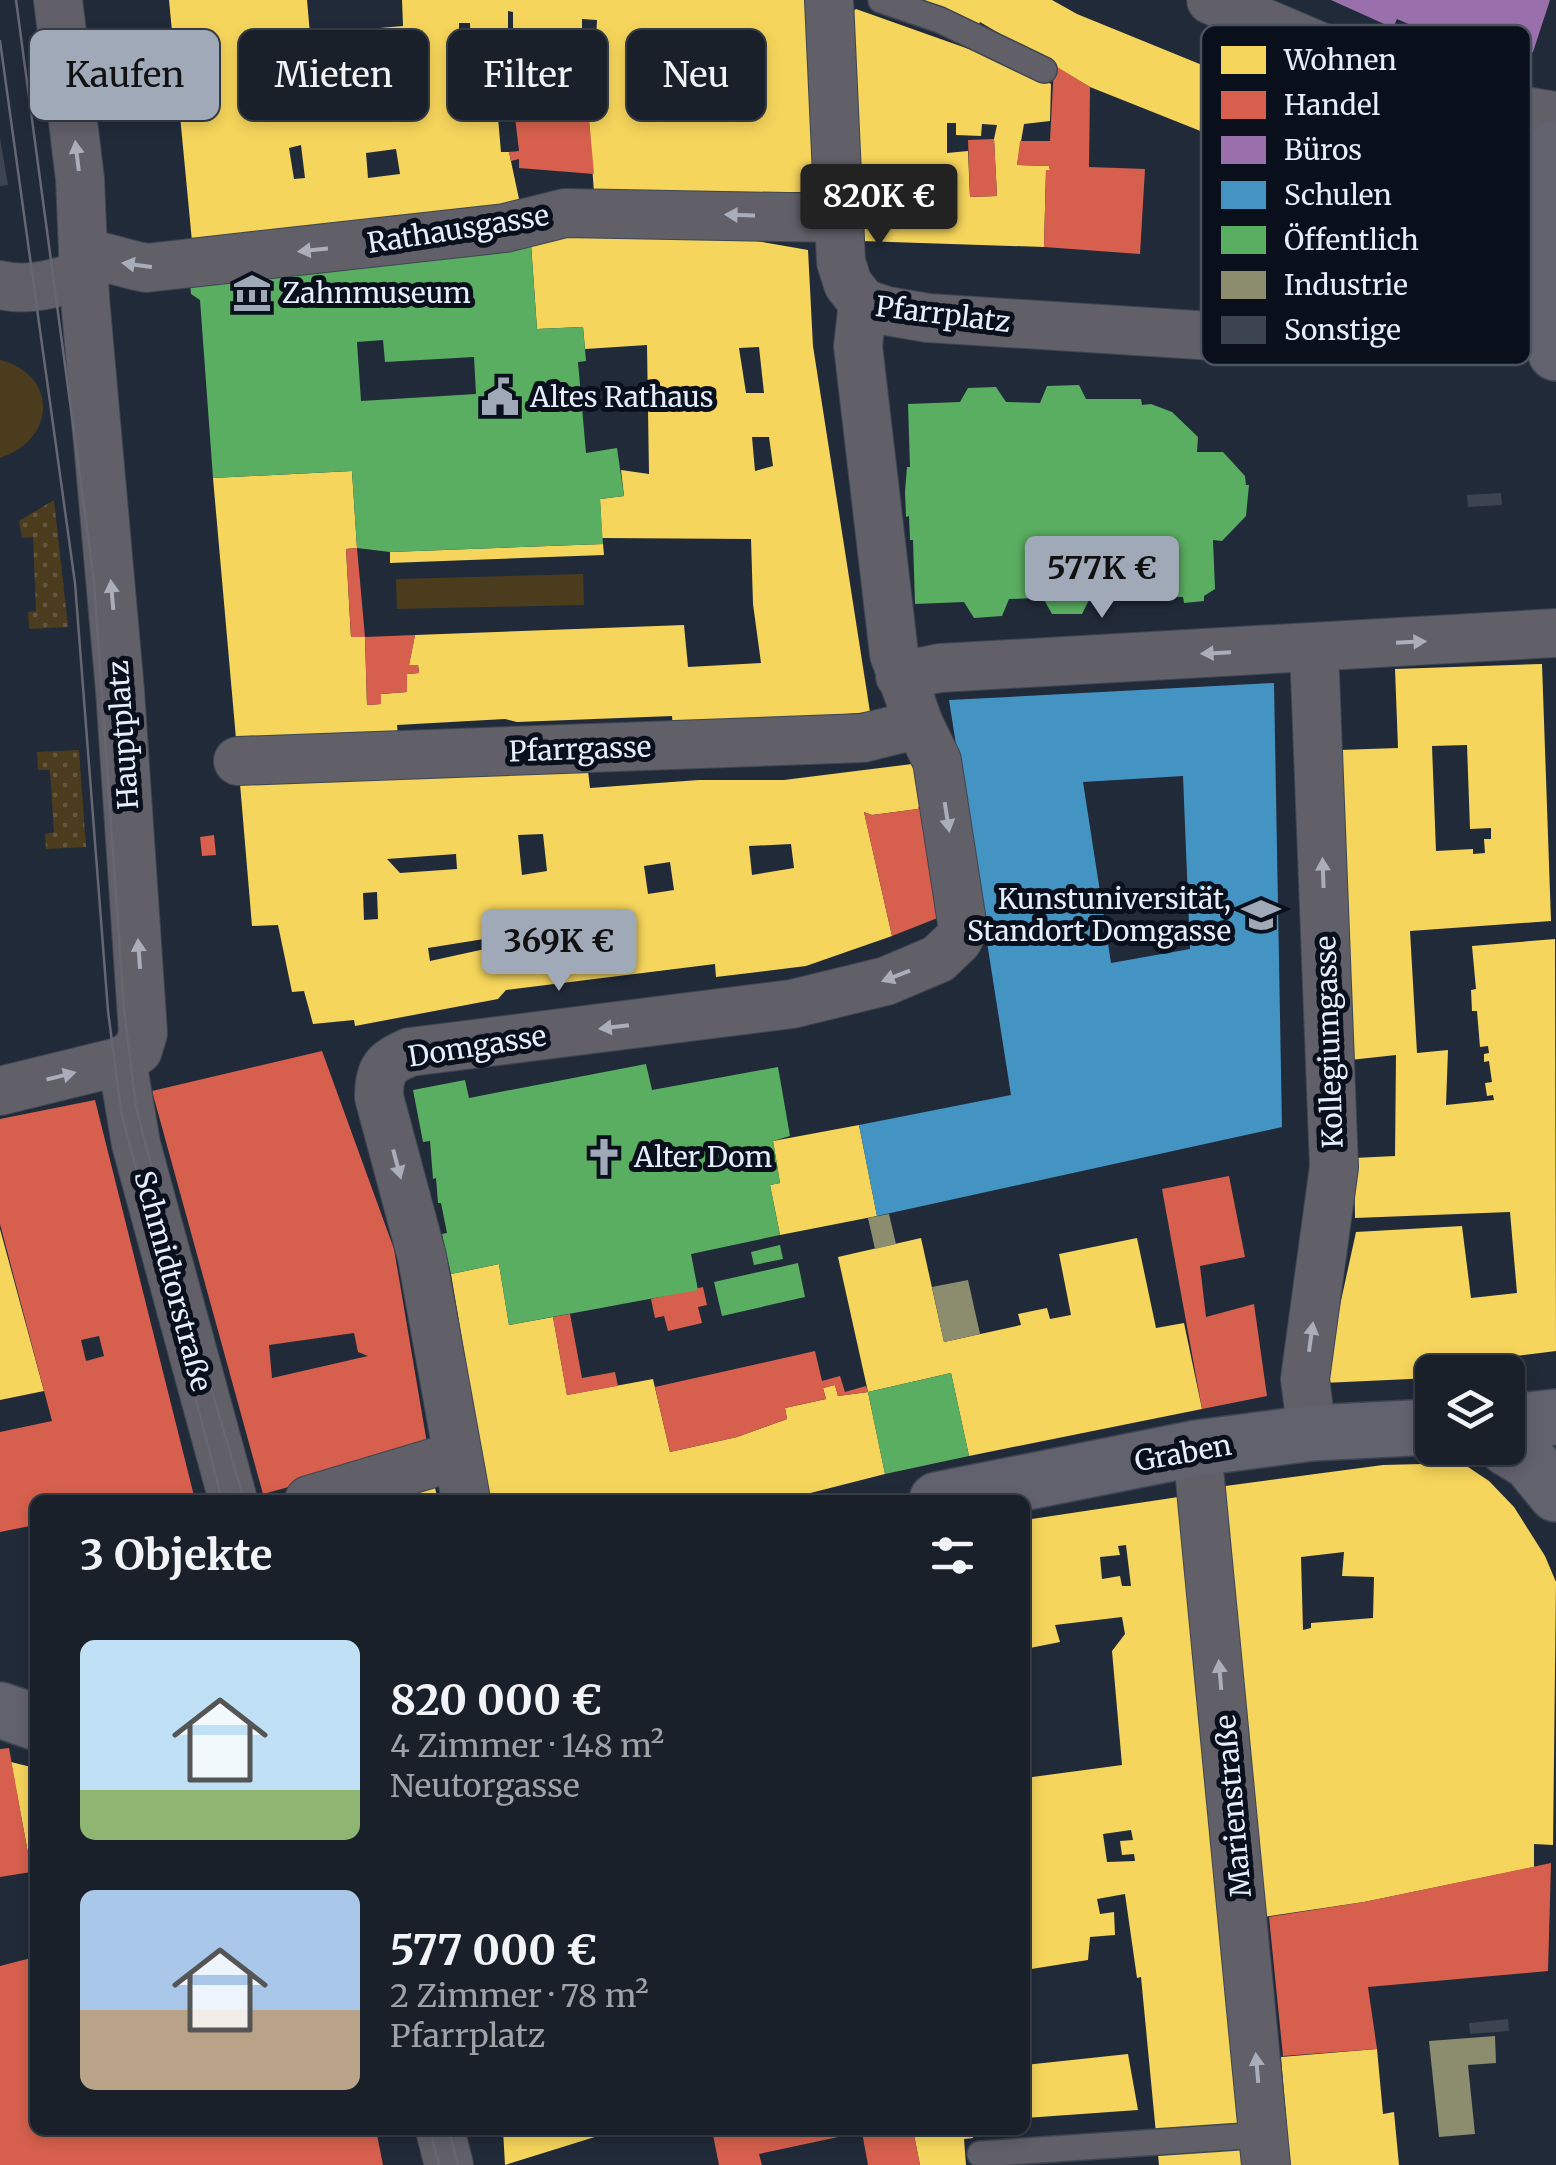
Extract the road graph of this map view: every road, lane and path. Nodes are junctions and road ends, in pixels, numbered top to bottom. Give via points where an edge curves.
1 (58, 0) edge
2 (829, 0) edge
3 (881, 0) edge
4 (1211, 0) edge
5 (1269, 25) edge
6 (1044, 70) dead end
7 (1531, 112) edge
8 (1556, 116) edge
9 (1556, 148) edge
10 (837, 218) junction
11 (83, 264) junction
12 (0, 285) edge
13 (863, 302) junction
14 (1201, 335) edge
15 (1556, 335) edge
16 (1556, 352) edge
17 (1556, 632) edge
18 (1314, 648) junction
19 (900, 676) junction
20 (920, 724) junction
21 (238, 761) dead end
22 (122, 1061) junction
23 (0, 1091) edge
24 (1556, 1417) edge
25 (1525, 1420) edge
26 (1415, 1428) edge
27 (1312, 1433) junction
28 (1197, 1448) junction
29 (1525, 1459) edge
30 (461, 1478) edge
31 (1556, 1494) edge
32 (233, 1495) edge
33 (344, 1495) edge
34 (962, 1495) edge
35 (0, 1710) edge
36 (30, 1720) edge
37 (441, 2135) edge
38 (1265, 2150) edge
39 (980, 2154) dead end
40 (448, 2165) edge

11 -> 1 street, Hauptplatz via 80,179
2 - 10 street
3 - 6 lane
4 - 5 street
7 - 8 street
9 - 15 street
10 -> 11 street, Rathausgasse via 564,213 505,228 146,268 108,256
10 - 13 street via 841,262
11 - 12 street via 54,284
22 -> 11 street, Hauptplatz via 138,1050 143,1009
13 - 14 street, Pfarrplatz via 928,318
13 - 19 street, Pfarrplatz via 858,346
15 - 16 street
18 -> 17 street
18 -> 19 street via 940,668
27 -> 18 street, Kollegiumgasse via 1306,1379 1334,1167
19 - 20 street, Pfarrplatz
20 - 21 street, Pfarrgasse via 864,738
20 -> 30 street, Domgasse via 938,761 963,917 958,940 938,959 886,981 792,1004 410,1052 382,1070 379,1097 422,1258
23 -> 22 street
22 - 32 street, Schmidtorstraße via 136,1144
24 - 25 street
26 - 27 street, Graben
27 - 28 street, Graben
28 - 34 street, Graben
38 -> 28 street, Marienstraße
29 - 31 street
30 - 33 street
35 - 36 street
37 - 40 street
38 - 39 lane

